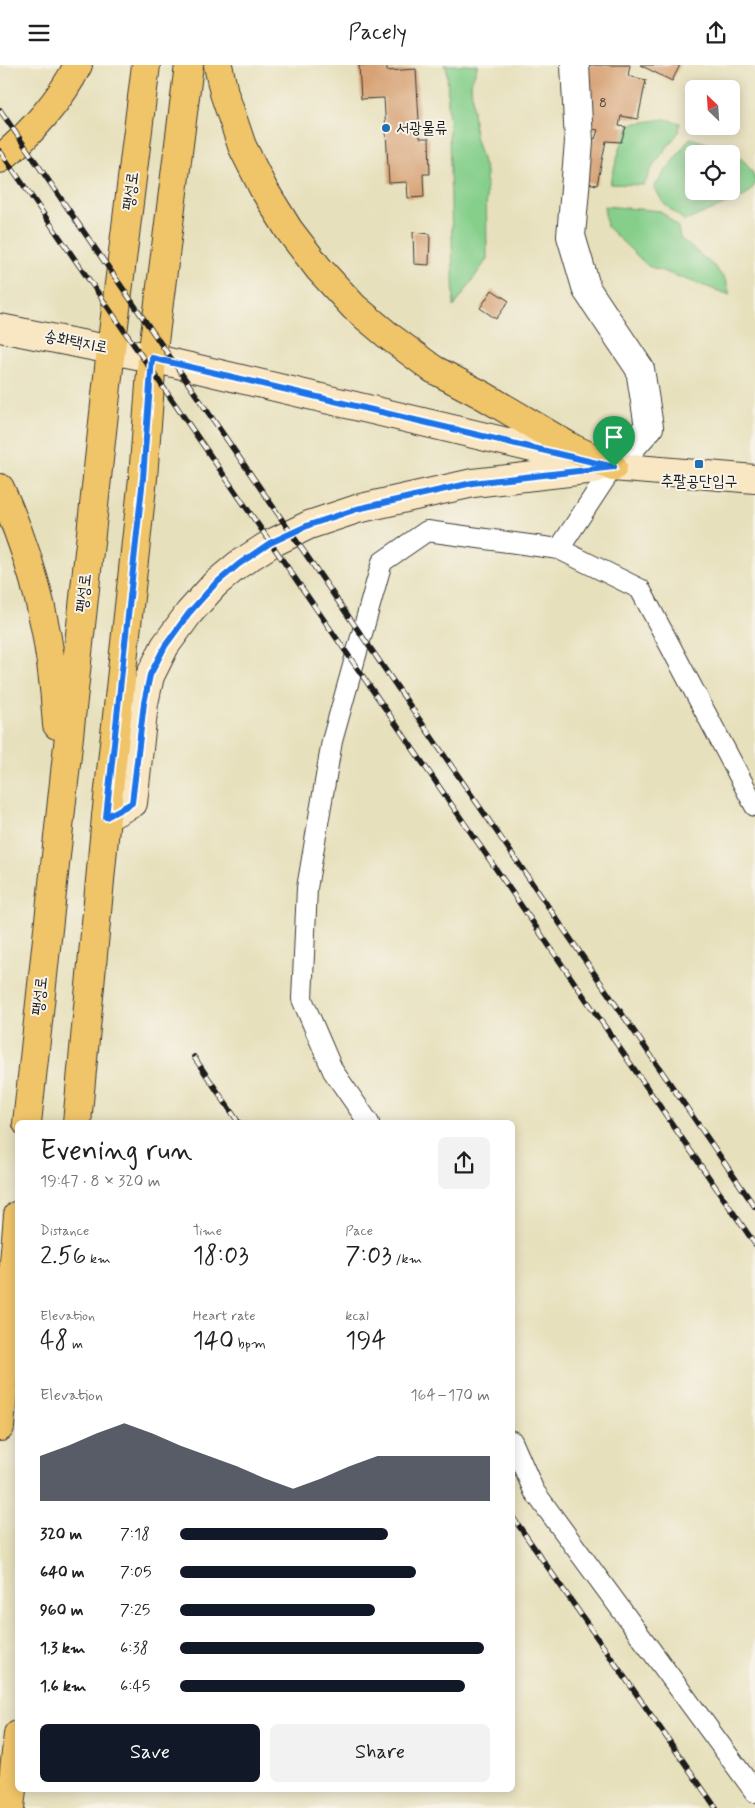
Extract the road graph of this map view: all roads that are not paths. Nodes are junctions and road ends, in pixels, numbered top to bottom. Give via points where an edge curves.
1 (78, 65) edge
2 (146, 65) edge
3 (189, 65) edge
4 (218, 65) edge
5 (575, 65) edge
6 (0, 159) edge
7 (0, 328) edge
8 (111, 349) junction
9 (152, 358) junction
10 (614, 467) junction
11 (755, 479) edge
12 (0, 488) edge
13 (560, 549) junction
14 (755, 806) edge
15 (106, 817) junction
16 (58, 833) junction
17 (26, 1120) edge
18 (77, 1120) edge
19 (367, 1120) edge
20 (15, 1250) edge
21 (0, 1427) edge
22 (515, 1448) edge
23 (15, 1762) edge
24 (755, 1792) edge
25 (10, 1808) edge

1 - 6 main road via 36,125
2 - 8 main road, 팽성로
3 - 9 main road
4 - 10 main road via 242,147 263,189 319,269 354,307 432,369 572,448
5 - 10 street via 579,142 571,236 587,289 640,369 649,427
7 - 8 street, 송화택지로
8 - 9 street, 송화택지로
8 - 16 main road, 팽성로
9 - 10 street, 송화택지로
9 - 15 main road via 143,478
10 - 11 street
10 - 13 lane
10 - 15 street via 472,483 357,509 270,543 239,564 189,613 165,646 150,675 144,703 132,803
12 - 16 main road via 25,548 47,632 59,757
13 - 14 lane via 640,589
13 - 19 lane via 427,531 382,563 332,741 308,888 302,999 333,1071
15 - 18 main road
16 - 17 main road, 팽성로
20 - 21 main road
22 - 24 lane via 534,1491
23 - 25 main road

